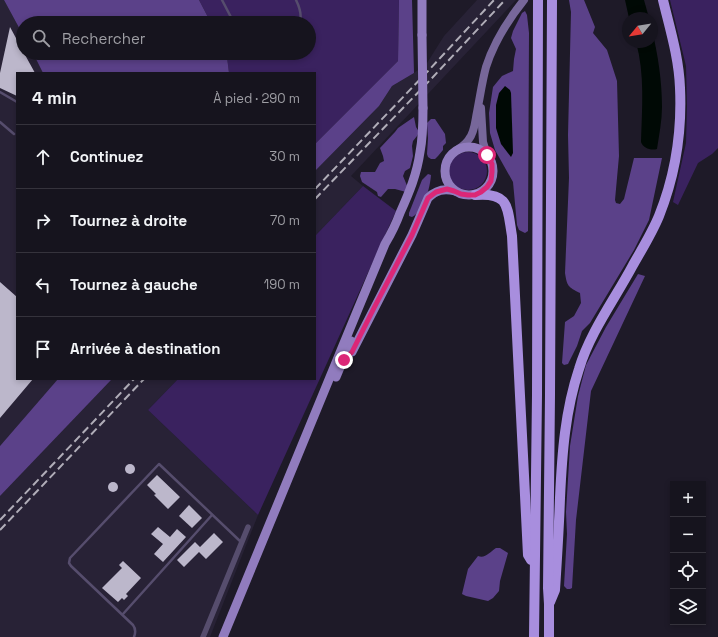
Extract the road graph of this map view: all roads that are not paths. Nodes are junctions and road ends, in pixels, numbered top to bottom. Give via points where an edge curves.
1 (222, 0) edge
2 (296, 0) edge
3 (422, 0) edge
4 (524, 0) edge
5 (538, 0) edge
6 (552, 0) edge
7 (663, 0) edge
8 (230, 16) edge
9 (301, 16) edge
10 (0, 92) edge
11 (480, 94) junction
12 (16, 101) edge
13 (0, 122) edge
14 (14, 134) dead end
15 (456, 151) junction
16 (487, 155) junction
17 (454, 191) junction
18 (475, 195) junction
19 (391, 234) junction
20 (344, 360) junction
21 (212, 515) junction
22 (248, 527) dead end
23 (241, 542) junction
24 (535, 568) junction
25 (549, 604) junction
26 (123, 614) junction
27 (134, 637) edge
28 (203, 637) edge
29 (223, 637) edge
30 (228, 637) edge
31 (534, 637) edge
32 (549, 637) edge

1 - 8 lane
2 - 9 lane
3 - 19 main road, bridge via 423,131 416,173
4 - 11 street via 494,46
5 - 24 highway
6 - 25 highway
7 - 25 highway via 680,87 680,115 674,166 656,222 590,342 571,395 564,444 555,590
10 - 12 lane
11 - 15 street via 474,130 465,144
11 - 16 street via 483,142
13 - 14 lane
15 - 16 main road via 472,148
15 - 17 main road via 444,169 449,185
16 - 18 main road via 492,164 491,181
17 - 18 main road
17 - 20 main road via 441,190 428,198 412,235 352,352
18 - 24 highway via 494,195 501,198 508,212 512,236 528,555
19 - 20 main road via 389,246
19 - 29 main road
20 - 30 main road
21 - 23 lane
21 - 26 lane
21 - 26 lane via 159,464 70,558 71,566
22 - 23 street
23 - 28 street
24 - 31 highway
25 - 32 highway
26 - 27 lane via 135,628

